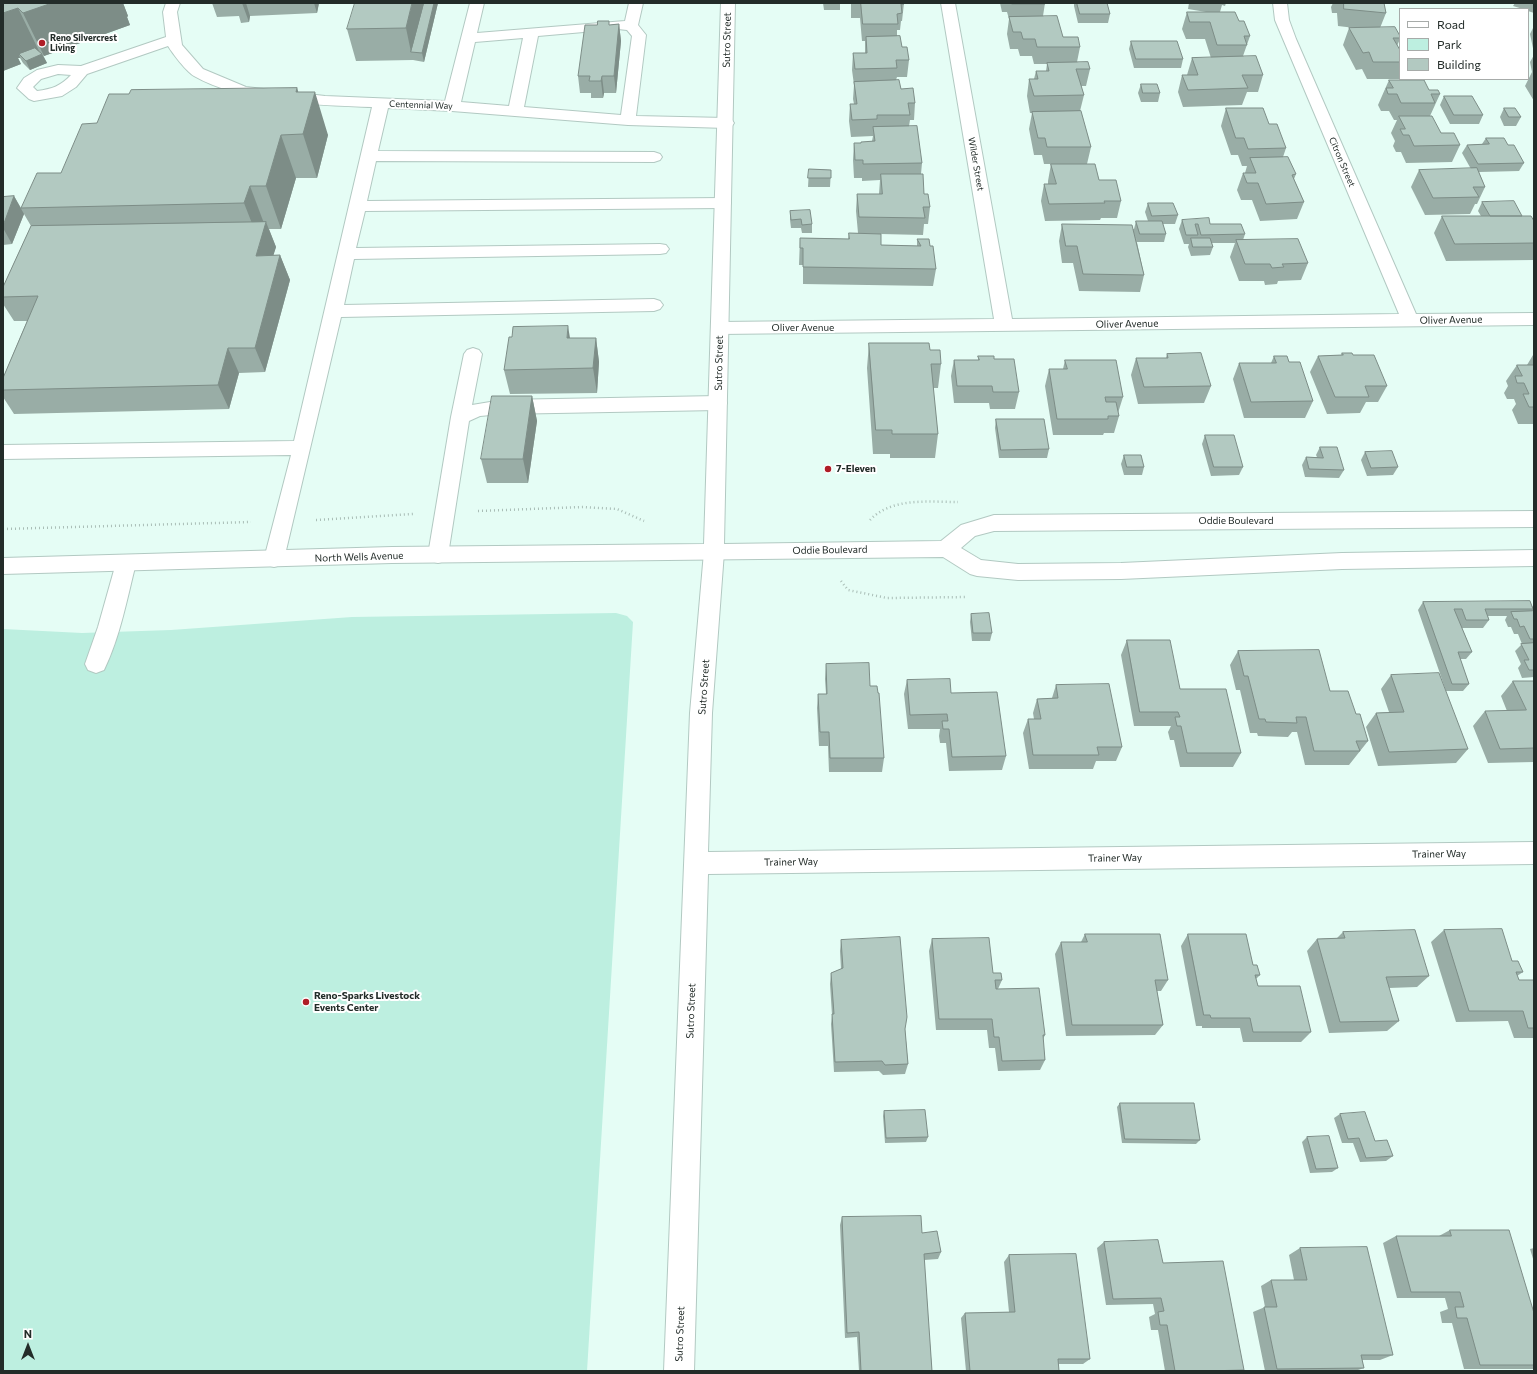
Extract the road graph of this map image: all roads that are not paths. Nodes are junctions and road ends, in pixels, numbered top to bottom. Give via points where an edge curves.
1 (173, 3) edge
2 (477, 3) edge
3 (636, 3) edge
4 (728, 3) edge
5 (948, 3) edge
6 (1280, 3) edge
7 (631, 26) junction
8 (531, 33) junction
9 (468, 38) junction
10 (174, 39) junction
11 (82, 71) dead end
12 (381, 103) junction
13 (452, 106) junction
14 (516, 111) junction
15 (628, 120) junction
16 (726, 123) junction
17 (369, 156) junction
18 (654, 157) dead end
19 (723, 203) junction
20 (357, 206) junction
21 (660, 249) dead end
22 (347, 254) junction
23 (654, 305) dead end
24 (333, 312) junction
25 (1534, 319) edge
26 (1410, 320) junction
27 (1004, 325) junction
28 (720, 328) junction
29 (472, 354) dead end
30 (718, 403) junction
31 (460, 417) junction
32 (302, 448) junction
33 (3, 452) edge
34 (1534, 519) edge
35 (946, 549) junction
36 (714, 552) junction
37 (438, 555) junction
38 (1534, 558) edge
39 (274, 560) junction
40 (126, 563) junction
41 (3, 566) edge
42 (96, 664) dead end
43 (1534, 853) edge
44 (696, 863) junction
45 (678, 1371) edge

1 - 10 street, Centennial Way via 170,12
2 - 9 street
3 - 7 street
4 - 16 street, Sutro Street
5 - 27 street, Wilder Street
6 - 26 street, Citron Street via 1282,20 1289,38
7 - 8 street
7 - 15 street via 639,35
8 - 9 street
8 - 14 street
9 - 13 street
10 - 11 street
10 - 12 street, Centennial Way via 175,46 198,72 243,91 325,101
12 - 13 street, Centennial Way
12 - 17 street
13 - 14 street, Centennial Way
14 - 15 street, Centennial Way
15 - 16 street, Centennial Way
16 - 19 street, Sutro Street
17 - 18 street
17 - 20 street
19 - 20 street
19 - 28 street, Sutro Street
20 - 22 street
21 - 22 street
22 - 24 street
23 - 24 street
24 - 32 street
25 - 26 street, Oliver Avenue
26 - 27 street, Oliver Avenue
27 - 28 street, Oliver Avenue
28 - 30 street, Sutro Street
29 - 31 street
30 - 31 street via 502,407 478,410
30 - 36 street, Sutro Street
31 - 37 street
32 - 33 street
32 - 39 street
34 - 35 street, Oddie Boulevard via 994,523 968,530
35 - 36 street, Oddie Boulevard
35 - 38 street via 977,568 1018,572 1121,571 1342,561
36 - 37 street, North Wells Avenue
36 - 44 street, Sutro Street via 702,712
37 - 39 street, North Wells Avenue
39 - 40 street, North Wells Avenue
40 - 41 street, North Wells Avenue
40 - 42 street
43 - 44 street, Trainer Way
44 - 45 street, Sutro Street

